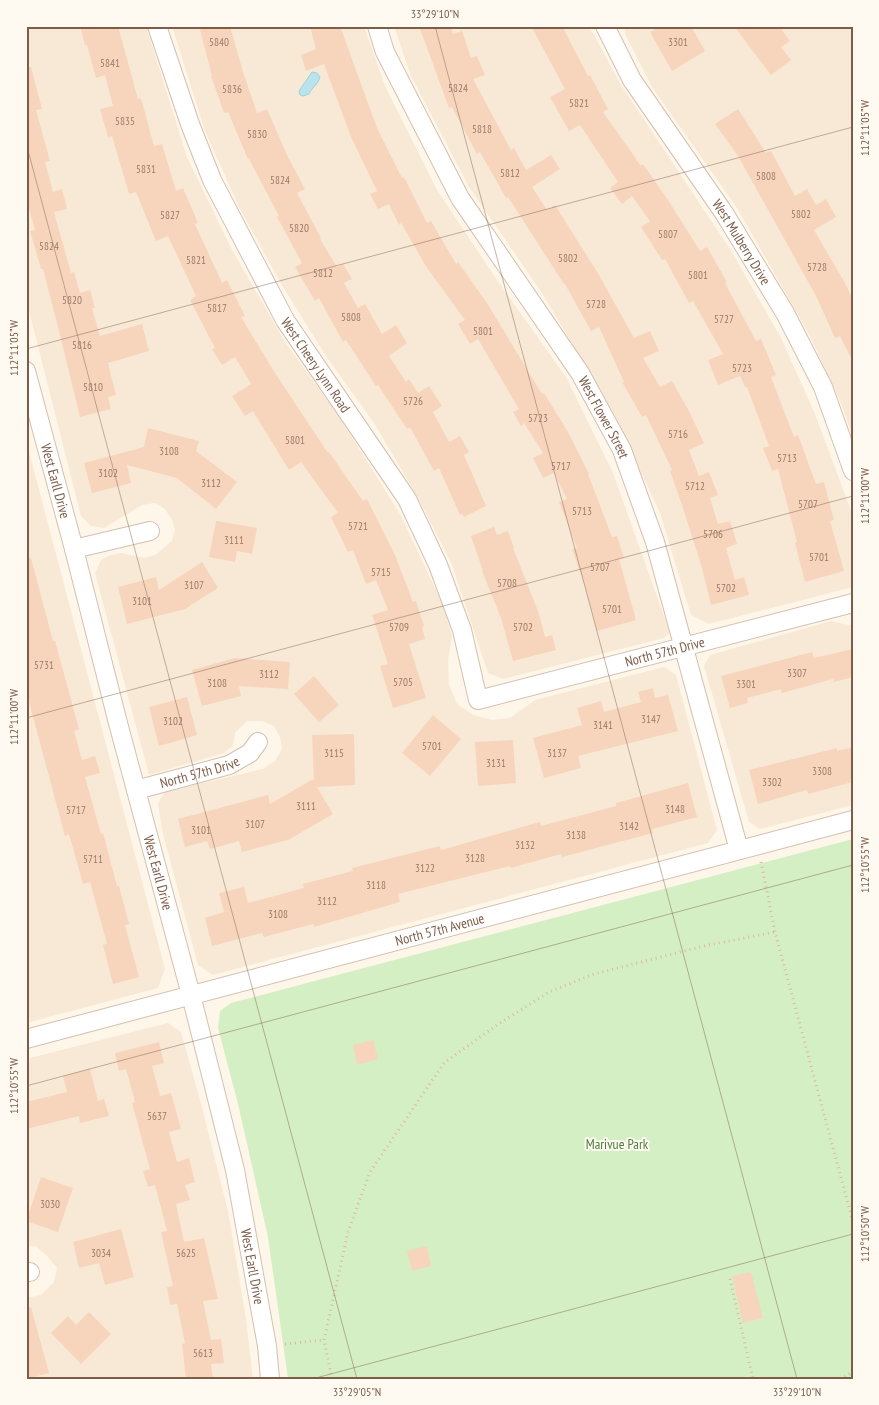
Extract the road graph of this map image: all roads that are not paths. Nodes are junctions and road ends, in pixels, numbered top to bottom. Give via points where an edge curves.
1 (157, 26) edge
2 (378, 26) edge
3 (605, 26) edge
4 (26, 371) edge
5 (853, 472) edge
6 (150, 532) dead end
7 (74, 550) junction
8 (853, 603) edge
9 (685, 647) junction
10 (478, 700) joint
11 (258, 742) dead end
12 (136, 790) junction
13 (853, 820) edge
14 (739, 850) junction
15 (191, 995) junction
16 (26, 1039) edge
17 (270, 1379) edge

1 - 10 street, West Cheery Lynn Road via 212,180 284,320 407,499 438,566 462,630
2 - 9 street, West Flower Street via 385,52 460,198 580,372 622,450 655,542
3 - 5 street, West Mulberry Drive via 632,80 724,213 785,313 823,387
4 - 7 street, West Earll Drive
6 - 7 street
7 - 12 street, West Earll Drive
8 - 9 street, North 57th Drive
9 - 10 street, North 57th Drive
9 - 14 street, West Flower Street
11 - 12 street, North 57th Drive via 250,753 229,765
12 - 15 street, West Earll Drive
13 - 14 street, North 57th Avenue
14 - 15 street, North 57th Avenue
15 - 16 street, North 57th Avenue
15 - 17 street, West Earll Drive via 235,1170

